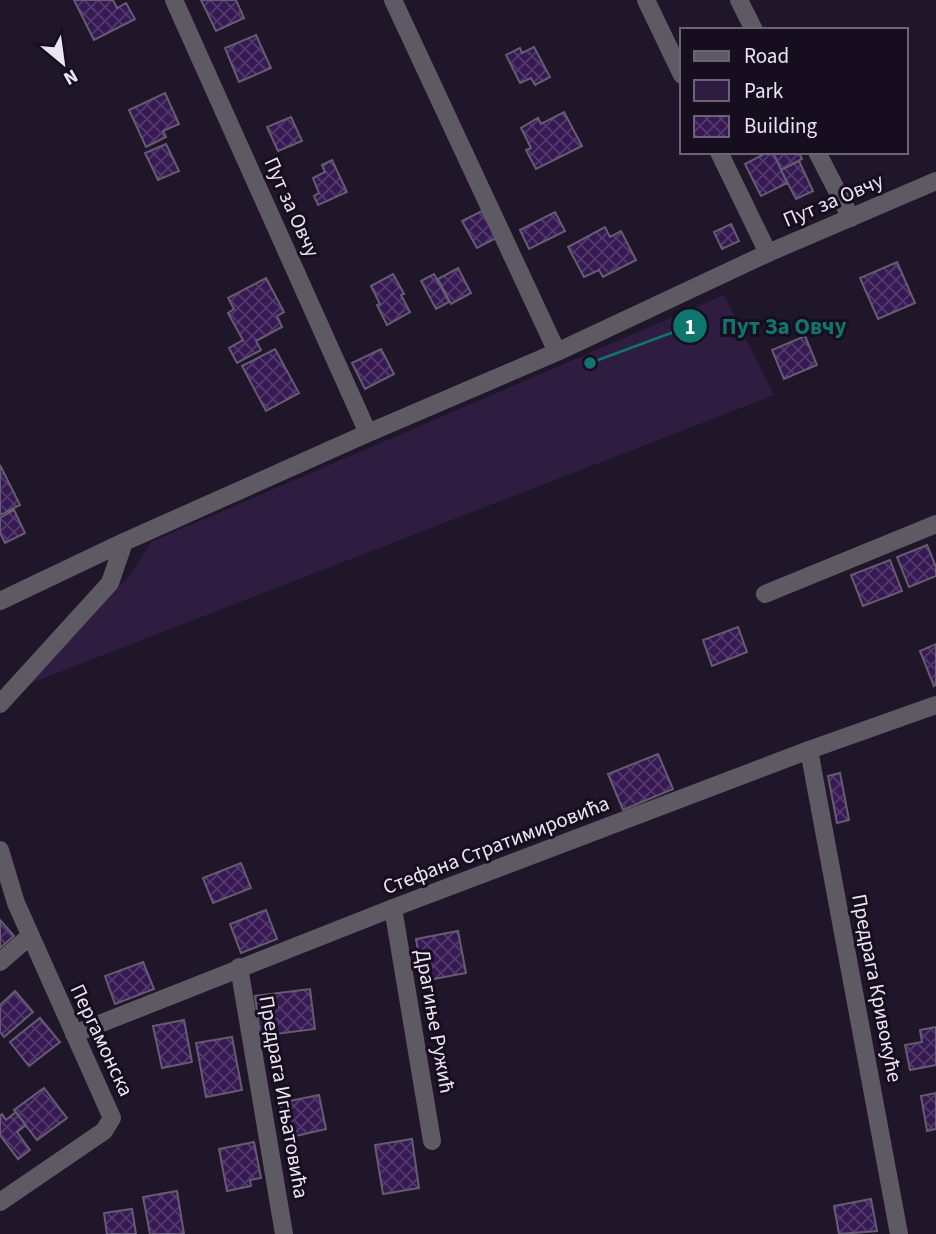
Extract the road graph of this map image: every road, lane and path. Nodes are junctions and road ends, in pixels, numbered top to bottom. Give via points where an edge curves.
1 (174, 0) edge
2 (393, 0) edge
3 (646, 0) edge
4 (739, 0) edge
5 (753, 28) edge
6 (680, 71) edge
7 (720, 154) edge
8 (818, 154) edge
9 (936, 181) edge
10 (851, 218) junction
11 (768, 253) junction
12 (557, 352) junction
13 (368, 432) junction
14 (936, 524) edge
15 (124, 542) junction
16 (765, 594) dead end
17 (0, 601) edge
18 (0, 704) edge
19 (936, 705) edge
20 (809, 750) junction
21 (0, 850) edge
22 (393, 908) junction
23 (30, 936) junction
24 (0, 962) edge
25 (239, 967) junction
26 (74, 1034) junction
27 (432, 1141) dead end
28 (0, 1202) edge
29 (284, 1234) edge
30 (899, 1234) edge

1 - 13 street, Пут за Овчу
2 - 12 street
3 - 6 street
4 - 5 street
7 - 11 street
8 - 10 street
9 - 10 street, Пут за Овчу
10 - 11 street, Пут за Овчу
11 - 12 street, Пут за Овчу
12 - 13 street, Пут за Овчу
13 - 15 street, Пут за Овчу
14 - 16 street
15 - 17 street, Пут за Овчу
15 - 18 street via 110,583
19 - 20 street, Стефана Стратимировића
20 - 22 street, Стефана Стратимировића
20 - 30 street, Предрага Кривокуће
21 - 23 street, Пергамонска
22 - 25 street, Стефана Стратимировића
22 - 27 street, Драгиње Ружић
23 - 24 street
23 - 26 street, Пергамонска
25 - 26 street, Стефана Стратимировића
25 - 29 street, Предрага Игњатовића
26 - 28 street, Пергамонска via 110,1111 110,1124

